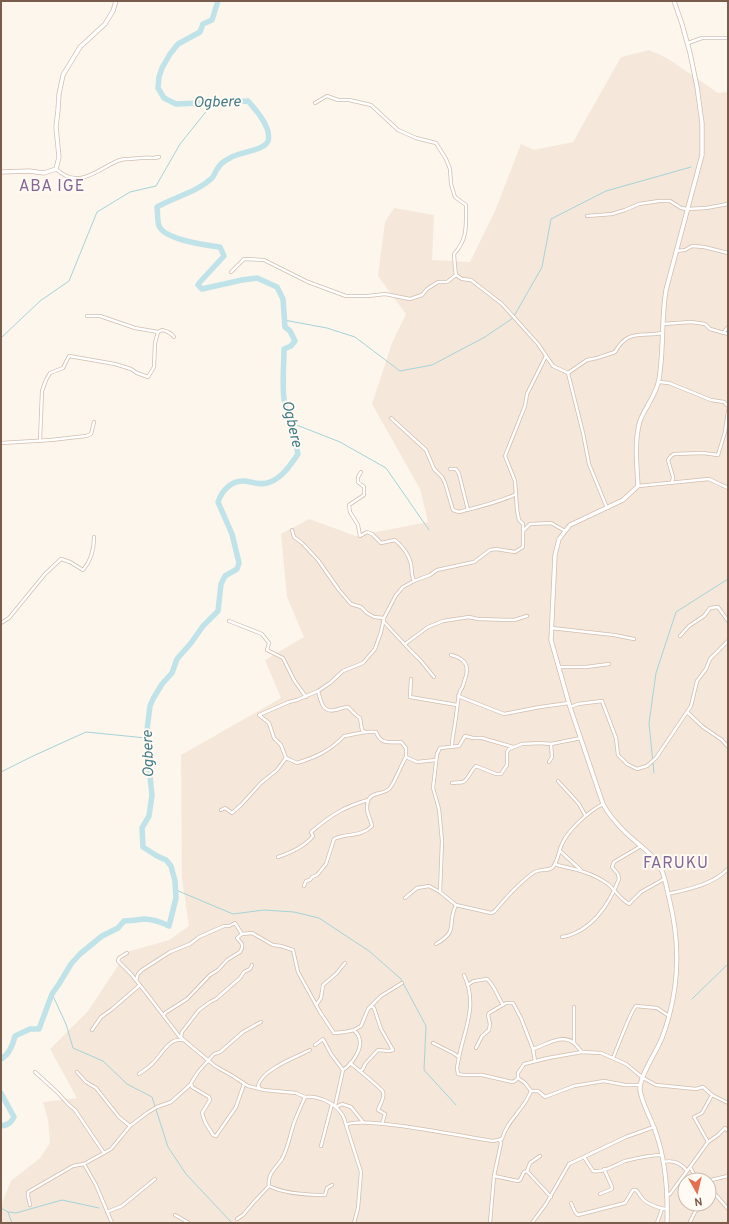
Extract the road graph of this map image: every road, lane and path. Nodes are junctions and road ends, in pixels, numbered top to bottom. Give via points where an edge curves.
1 (116, 1) edge
2 (674, 1) edge
3 (728, 38) edge
4 (688, 43) junction
5 (315, 103) dead end
6 (159, 157) dead end
7 (56, 169) junction
8 (1, 172) edge
9 (728, 204) edge
10 (687, 209) junction
11 (587, 216) dead end
12 (676, 251) junction
13 (728, 253) edge
14 (231, 272) dead end
15 (456, 275) junction
16 (87, 316) dead end
17 (662, 324) junction
18 (728, 327) edge
19 (158, 332) junction
20 (662, 333) junction
21 (723, 333) junction
22 (728, 334) edge
23 (174, 337) dead end
24 (546, 356) junction
25 (568, 373) junction
26 (659, 382) junction
27 (728, 406) edge
28 (728, 411) edge
29 (391, 418) dead end
30 (94, 422) dead end
31 (40, 441) junction
32 (1, 443) edge
33 (450, 469) dead end
34 (361, 472) dead end
35 (672, 482) junction
36 (638, 486) junction
37 (728, 488) edge
38 (516, 494) junction
39 (607, 508) junction
40 (468, 510) junction
41 (292, 530) dead end
42 (523, 530) junction
43 (565, 531) junction
44 (94, 537) dead end
45 (414, 581) junction
46 (526, 616) dead end
47 (384, 620) junction
48 (230, 621) dead end
49 (728, 621) edge
50 (1, 623) edge
51 (550, 628) junction
52 (680, 636) dead end
53 (634, 639) dead end
54 (728, 642) edge
55 (405, 644) junction
56 (451, 655) dead end
57 (609, 664) dead end
58 (558, 666) junction
59 (434, 677) dead end
60 (411, 679) dead end
61 (318, 691) junction
62 (458, 696) junction
63 (306, 697) junction
64 (457, 705) junction
65 (570, 705) junction
66 (687, 712) junction
67 (366, 732) junction
68 (581, 738) junction
69 (551, 744) junction
70 (452, 746) junction
71 (513, 747) junction
72 (728, 747) edge
73 (406, 757) junction
74 (286, 758) junction
75 (436, 760) junction
76 (549, 762) dead end
77 (558, 781) dead end
78 (452, 783) dead end
79 (368, 800) junction
80 (603, 804) junction
81 (221, 810) dead end
82 (585, 815) junction
83 (641, 846) junction
84 (560, 851) junction
85 (278, 857) dead end
86 (555, 863) junction
87 (728, 869) edge
88 (581, 870) junction
89 (664, 880) junction
90 (304, 886) dead end
91 (614, 890) junction
92 (440, 892) junction
93 (668, 894) junction
94 (404, 898) dead end
95 (456, 905) junction
96 (242, 934) junction
97 (562, 937) dead end
98 (436, 944) dead end
99 (127, 953) dead end
100 (345, 963) dead end
101 (252, 965) dead end
102 (464, 975) dead end
103 (136, 980) junction
104 (402, 983) dead end
105 (468, 984) junction
106 (140, 985) junction
107 (316, 1005) junction
108 (503, 1005) junction
109 (371, 1006) junction
110 (574, 1007) dead end
111 (164, 1016) junction
112 (669, 1016) junction
113 (261, 1022) dead end
114 (92, 1030) dead end
115 (354, 1030) junction
116 (182, 1039) junction
117 (433, 1043) dead end
118 (574, 1043) junction
119 (315, 1045) dead end
120 (476, 1048) dead end
121 (534, 1049) junction
122 (310, 1050) dead end
123 (582, 1052) junction
124 (459, 1057) junction
125 (613, 1058) junction
126 (209, 1060) junction
127 (535, 1061) junction
128 (350, 1063) junction
129 (343, 1070) junction
130 (360, 1071) junction
131 (35, 1072) dead end
132 (77, 1072) dead end
133 (139, 1074) dead end
134 (518, 1078) junction
135 (642, 1078) junction
136 (191, 1084) junction
137 (244, 1084) junction
138 (641, 1085) junction
139 (260, 1090) junction
140 (531, 1092) junction
141 (712, 1095) junction
142 (305, 1097) junction
143 (728, 1103) edge
144 (334, 1106) junction
145 (363, 1123) junction
146 (382, 1124) junction
147 (346, 1125) junction
148 (130, 1126) junction
149 (654, 1127) junction
150 (728, 1131) edge
151 (500, 1140) junction
152 (708, 1142) junction
153 (321, 1146) dead end
154 (104, 1153) junction
155 (662, 1155) junction
156 (540, 1156) dead end
157 (584, 1157) junction
158 (663, 1162) junction
159 (84, 1164) junction
160 (690, 1167) junction
161 (604, 1169) junction
162 (527, 1171) junction
163 (687, 1171) junction
164 (693, 1172) edge
165 (494, 1176) junction
166 (728, 1176) edge
167 (155, 1179) dead end
168 (717, 1179) edge
169 (269, 1186) junction
170 (332, 1186) dead end
171 (600, 1194) dead end
172 (666, 1195) junction
173 (717, 1196) edge
174 (551, 1197) junction
175 (571, 1203) dead end
176 (30, 1204) dead end
177 (662, 1209) junction
178 (667, 1209) junction
179 (728, 1209) edge
180 (107, 1212) junction
181 (696, 1212) edge
182 (175, 1215) dead end
183 (237, 1219) dead end
184 (112, 1223) edge
185 (189, 1223) edge
186 (354, 1223) edge
187 (490, 1223) edge
188 (532, 1223) edge
189 (657, 1223) edge
190 (667, 1223) edge
191 (691, 1223) edge

1 - 7 street via 105,24 80,47 63,75 56,126 59,157
2 - 4 street
3 - 4 street via 702,38
4 - 10 street via 702,123 702,155
5 - 15 street via 327,96 371,105 398,130 436,143 450,169 455,197 466,206 466,227 462,246 454,254
6 - 7 street via 121,159 94,175 82,178 66,176
7 - 8 street via 44,173
9 - 10 street
10 - 11 street via 670,201 659,201 639,204 612,214
10 - 12 street
12 - 13 street via 692,246
12 - 17 street via 666,290
14 - 15 street via 244,259 264,260 308,282 346,296 385,294 410,299 422,295 438,282 447,282
15 - 24 street via 471,280 502,304
16 - 19 street via 100,316 135,328
17 - 20 street
17 - 21 street via 692,322 705,324
18 - 21 street
19 - 23 street via 162,330
19 - 31 street via 154,367 148,376 115,364 69,356 63,368 50,373 42,391
20 - 25 street via 630,336 621,342 615,352 587,360
20 - 26 street
21 - 22 street
24 - 25 street via 553,366
24 - 38 street via 527,394 525,406 505,456 515,481
25 - 39 street via 589,464
26 - 27 street via 724,402
26 - 36 street via 640,422 637,441
28 - 35 street via 718,455 674,454 668,460
29 - 40 street via 426,450 434,469 445,483 453,510
30 - 31 street via 91,434 86,436
31 - 32 street
33 - 40 street via 456,469 459,474
34 - 45 street via 358,482 364,487 364,495 349,505 360,536 367,532 381,543 395,540 402,546 411,563 411,576
35 - 36 street
35 - 37 street via 709,479
36 - 39 street via 623,500
38 - 40 street
38 - 42 street via 517,510
39 - 43 street via 570,525
41 - 47 street via 294,537 318,560 351,604 361,606 367,613
42 - 43 street via 530,524 551,522
42 - 45 street via 523,547 515,552 490,550 474,562 437,570
43 - 51 street via 559,539 555,555
44 - 50 street via 88,564 83,570 61,559 45,574 9,618
45 - 47 street via 403,587 396,595
46 - 55 street via 514,620 478,620 469,617 443,621 428,627
47 - 55 street
47 - 61 street via 375,649 363,663 343,671
48 - 63 street via 262,634 269,643 267,650 283,658
49 - 52 street via 718,607 710,608
51 - 53 street
51 - 58 street
54 - 66 street via 710,659 697,681
55 - 59 street
56 - 62 street via 463,661 468,672
57 - 58 street via 586,667
58 - 65 street
60 - 64 street via 410,697
61 - 63 street
61 - 67 street via 323,708 333,711 348,707 360,718 362,730
62 - 64 street
62 - 65 street via 504,714 540,707
63 - 74 street via 259,715 269,723 274,738 281,745
64 - 70 street
65 - 66 street via 602,701 616,738 618,755 637,769 647,766 656,758
65 - 68 street
66 - 72 street
67 - 73 street via 376,732 384,742 401,742 406,748
67 - 74 street via 344,736 335,746 309,759 296,763
68 - 69 street
68 - 80 street
69 - 71 street via 525,743
69 - 76 street via 552,758
70 - 71 street via 458,746 465,736
70 - 75 street via 440,748
71 - 78 street via 507,752 507,765 501,774 476,766 462,783
73 - 75 street via 417,762
73 - 79 street via 390,788
74 - 81 street via 241,805 232,812 225,808
75 - 92 street via 433,788 439,809 442,841
77 - 82 street via 579,804
79 - 85 street via 331,816 311,832 313,836 307,843
79 - 90 street via 367,809 372,826 370,829 334,839 326,864 317,875 306,881
80 - 82 street
80 - 83 street via 625,832
82 - 84 street via 563,842
83 - 89 street via 655,860
83 - 91 street via 614,862 612,867 619,879
84 - 86 street
84 - 88 street
86 - 88 street
86 - 95 street via 552,868 533,873 492,913
87 - 93 street via 710,882
88 - 91 street
89 - 91 street via 641,892 629,904
89 - 93 street
91 - 97 street via 607,906 583,930
92 - 94 street via 433,887 423,886
92 - 95 street
93 - 112 street via 677,944 675,987
95 - 98 street via 452,914 450,934
96 - 103 street via 235,923 224,926 170,952 142,970
96 - 107 street via 254,934 273,945 293,950 298,972
96 - 111 street via 237,938 242,944 240,952 210,975 187,999 165,1012
99 - 103 street via 118,961
100 - 107 street via 323,985 321,998
101 - 116 street via 216,999 199,1010 182,1032
102 - 105 street
103 - 106 street
104 - 109 street via 381,996
105 - 108 street via 487,979 492,983
105 - 124 street via 470,1015
106 - 111 street
106 - 114 street via 101,1017
107 - 115 street via 334,1033
108 - 120 street via 488,1015 490,1029 482,1036
108 - 121 street via 513,1003
109 - 115 street via 362,1024
109 - 130 street via 393,1050 378,1050
110 - 118 street
111 - 116 street
112 - 125 street via 656,1008 636,1006 632,1009
112 - 135 street via 662,1039
113 - 126 street via 243,1032
115 - 128 street via 359,1035 360,1047
116 - 126 street
116 - 133 street via 175,1040
117 - 124 street
118 - 121 street via 571,1040 556,1040
118 - 123 street
119 - 129 street via 323,1039
121 - 127 street
122 - 139 street via 264,1076 259,1081
123 - 125 street via 601,1053
123 - 127 street
124 - 134 street via 458,1074 482,1075 512,1082
125 - 135 street via 626,1064
126 - 136 street
126 - 137 street
127 - 134 street via 524,1064
128 - 129 street
128 - 130 street
129 - 144 street
130 - 146 street via 382,1089 383,1098 378,1110 385,1114
131 - 154 street via 76,1110
132 - 148 street via 96,1088 119,1117
134 - 140 street
135 - 138 street
135 - 141 street via 656,1085 696,1089 703,1087
136 - 137 street via 209,1097 202,1117 215,1136 236,1107
136 - 148 street via 171,1102 156,1108
137 - 139 street
138 - 140 street via 604,1081 574,1086 545,1097 538,1091
138 - 149 street via 642,1097
139 - 142 street via 290,1092
140 - 151 street via 505,1128
141 - 143 street
141 - 152 street via 702,1113 694,1117
142 - 144 street via 314,1097
142 - 169 street via 285,1152 272,1170
144 - 145 street via 349,1106
144 - 147 street via 341,1112
144 - 153 street
145 - 146 street
145 - 147 street
146 - 151 street
147 - 186 street via 361,1172
148 - 154 street via 115,1145
149 - 155 street
149 - 157 street
150 - 152 street via 725,1128
151 - 165 street
152 - 160 street
154 - 159 street
155 - 158 street
155 - 161 street via 637,1158
156 - 162 street via 530,1163
157 - 161 street via 593,1171
157 - 174 street via 570,1164
158 - 163 street via 673,1161
158 - 172 street
159 - 176 street via 73,1166 32,1189 28,1192
159 - 180 street
160 - 163 street
160 - 164 street
161 - 171 street via 612,1189
162 - 165 street via 518,1181
162 - 174 street
163 - 172 street via 670,1194
165 - 187 street
166 - 168 street
167 - 180 street via 138,1195
169 - 170 street via 276,1190 315,1195 325,1195 327,1188
169 - 183 street
172 - 178 street
173 - 179 street
174 - 188 street
175 - 177 street via 578,1215 625,1203 632,1190 636,1190 642,1199
177 - 178 street
177 - 189 street
178 - 190 street
180 - 184 street
181 - 191 street via 691,1218
182 - 185 street

